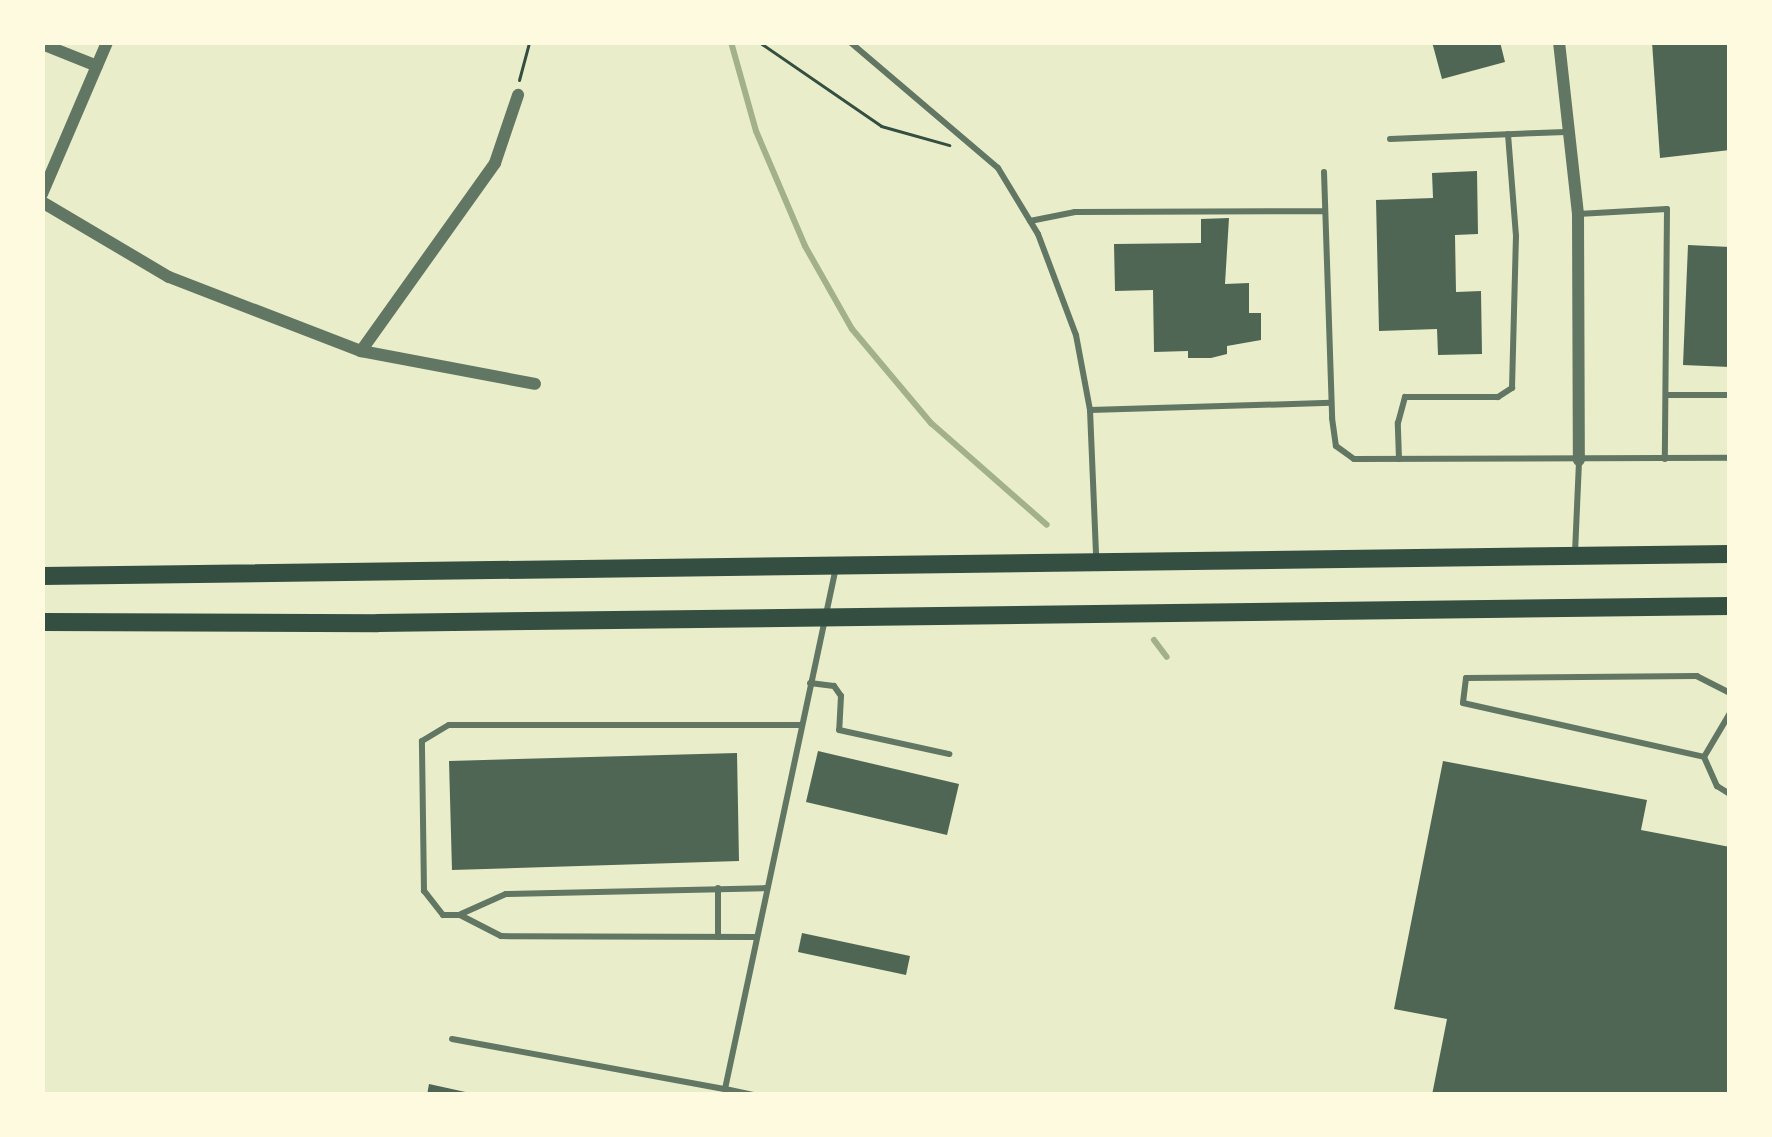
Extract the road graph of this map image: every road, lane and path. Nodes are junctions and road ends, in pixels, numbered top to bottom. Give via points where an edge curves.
1 (107, 42) edge
2 (529, 42) edge
3 (759, 42) edge
4 (850, 42) edge
5 (1559, 42) edge
6 (42, 44) edge
7 (97, 66) junction
8 (518, 95) joint
9 (1566, 132) junction
10 (1508, 134) junction
11 (1390, 140) dead end
12 (975, 148) junction
13 (1324, 172) dead end
14 (42, 198) edge
15 (1325, 211) junction
16 (1578, 214) junction
17 (1030, 221) junction
18 (361, 351) junction
19 (535, 384) dead end
20 (1667, 395) junction
21 (1730, 395) edge
22 (1331, 403) junction
23 (1090, 410) junction
24 (1665, 458) junction
25 (1730, 458) edge
26 (1399, 459) junction
27 (1579, 460) junction
28 (1730, 554) edge
29 (1575, 556) junction
30 (1096, 562) junction
31 (836, 566) junction
32 (42, 576) edge
33 (1730, 606) edge
34 (826, 615) junction
35 (42, 622) edge
36 (810, 683) junction
37 (1730, 693) edge
38 (1730, 712) edge
39 (801, 725) junction
40 (949, 754) dead end
41 (1704, 757) junction
42 (1730, 794) edge
43 (718, 888) junction
44 (765, 888) junction
45 (460, 915) junction
46 (718, 937) junction
47 (755, 937) junction
48 (452, 1039) dead end
49 (724, 1089) junction
50 (753, 1095) edge

1 - 7 street
2 - 8 path
3 - 12 path via 881,126
4 - 12 lane
5 - 9 street
6 - 7 street
7 - 14 street
8 - 18 street via 495,163
9 - 10 lane
9 - 16 street
10 - 11 lane
10 - 26 lane via 1516,236 1512,388 1498,397 1405,398
12 - 17 lane via 998,168
13 - 15 lane
14 - 18 street via 169,278
15 - 17 lane via 1075,212
15 - 22 lane
16 - 20 lane via 1667,209
16 - 27 street
17 - 23 lane via 1076,335
18 - 19 street
20 - 21 lane
20 - 24 lane
22 - 23 lane
22 - 26 lane via 1336,446 1354,459
23 - 30 lane
24 - 25 lane
24 - 27 lane
26 - 27 lane
27 - 29 lane
28 - 29 main road
29 - 30 main road
30 - 31 main road
31 - 32 main road
31 - 34 lane
33 - 34 main road
34 - 35 main road
34 - 36 lane
36 - 39 lane
36 - 40 lane via 834,686 842,696 839,730
37 - 41 lane via 1697,676 1466,678 1463,703
38 - 41 lane
39 - 44 lane
39 - 45 lane via 449,725 432,732 419,755 424,891 442,915
41 - 42 lane via 1717,786
43 - 44 lane
43 - 45 lane via 506,894
43 - 46 lane
44 - 47 lane
45 - 46 lane via 501,936
46 - 47 lane
47 - 49 lane
48 - 49 lane
49 - 50 lane

